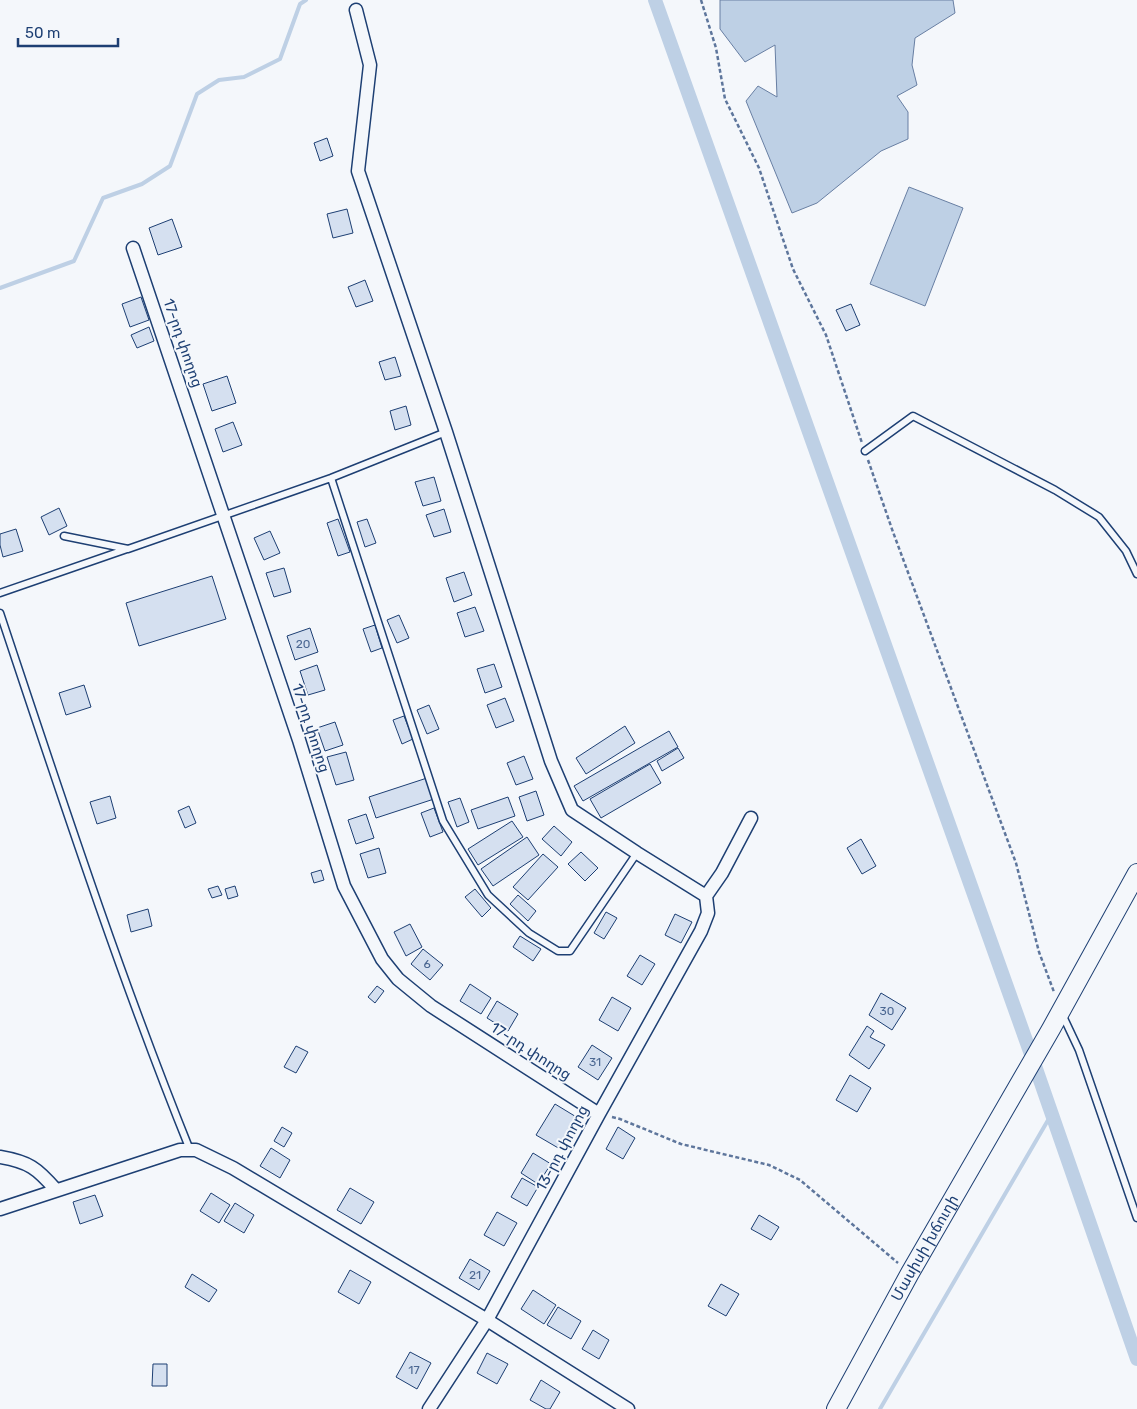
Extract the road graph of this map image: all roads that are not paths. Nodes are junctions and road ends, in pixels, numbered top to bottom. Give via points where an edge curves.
1 (356, 10) dead end
2 (133, 248) dead end
3 (446, 432) junction
4 (865, 450) road end
5 (331, 478) junction
6 (224, 516) junction
7 (64, 536) dead end
8 (128, 549) junction
9 (1137, 574) edge
10 (0, 592) edge
11 (0, 613) edge
12 (751, 818) dead end
13 (636, 853) junction
14 (1137, 872) edge
15 (706, 896) junction
16 (1060, 1010) junction
17 (599, 1114) junction
18 (190, 1150) junction
19 (0, 1157) edge
20 (56, 1190) junction
21 (0, 1208) edge
22 (1137, 1218) edge
23 (487, 1320) junction
24 (429, 1409) edge
25 (628, 1409) edge
26 (836, 1409) edge

1 - 3 street via 370,65 358,171
2 - 6 street, 17-րդ փողոց
3 - 5 lane
3 - 13 street via 551,761 572,810
4 - 9 lane via 913,416 1055,490 1099,517 1126,551
5 - 6 lane
5 - 13 lane via 443,821 488,895 529,933 558,951 570,951
6 - 8 lane
6 - 17 street, 17-րդ փողոց via 344,886 382,959 398,979 431,1006
7 - 8 lane
8 - 10 lane
11 - 18 lane via 63,804
12 - 15 street
13 - 15 street
14 - 16 main road, Մասիսի խճուղի
15 - 17 street, 13-րդ փողոց via 708,913 702,931
16 - 22 lane via 1079,1050
16 - 26 main road, Մասիսի խճուղի
17 - 23 street, 13-րդ փողոց
18 - 20 street via 180,1150
18 - 23 street via 234,1168
19 - 20 street via 21,1160 41,1172
20 - 21 street
23 - 24 street, 13-րդ փողոց
23 - 25 street

